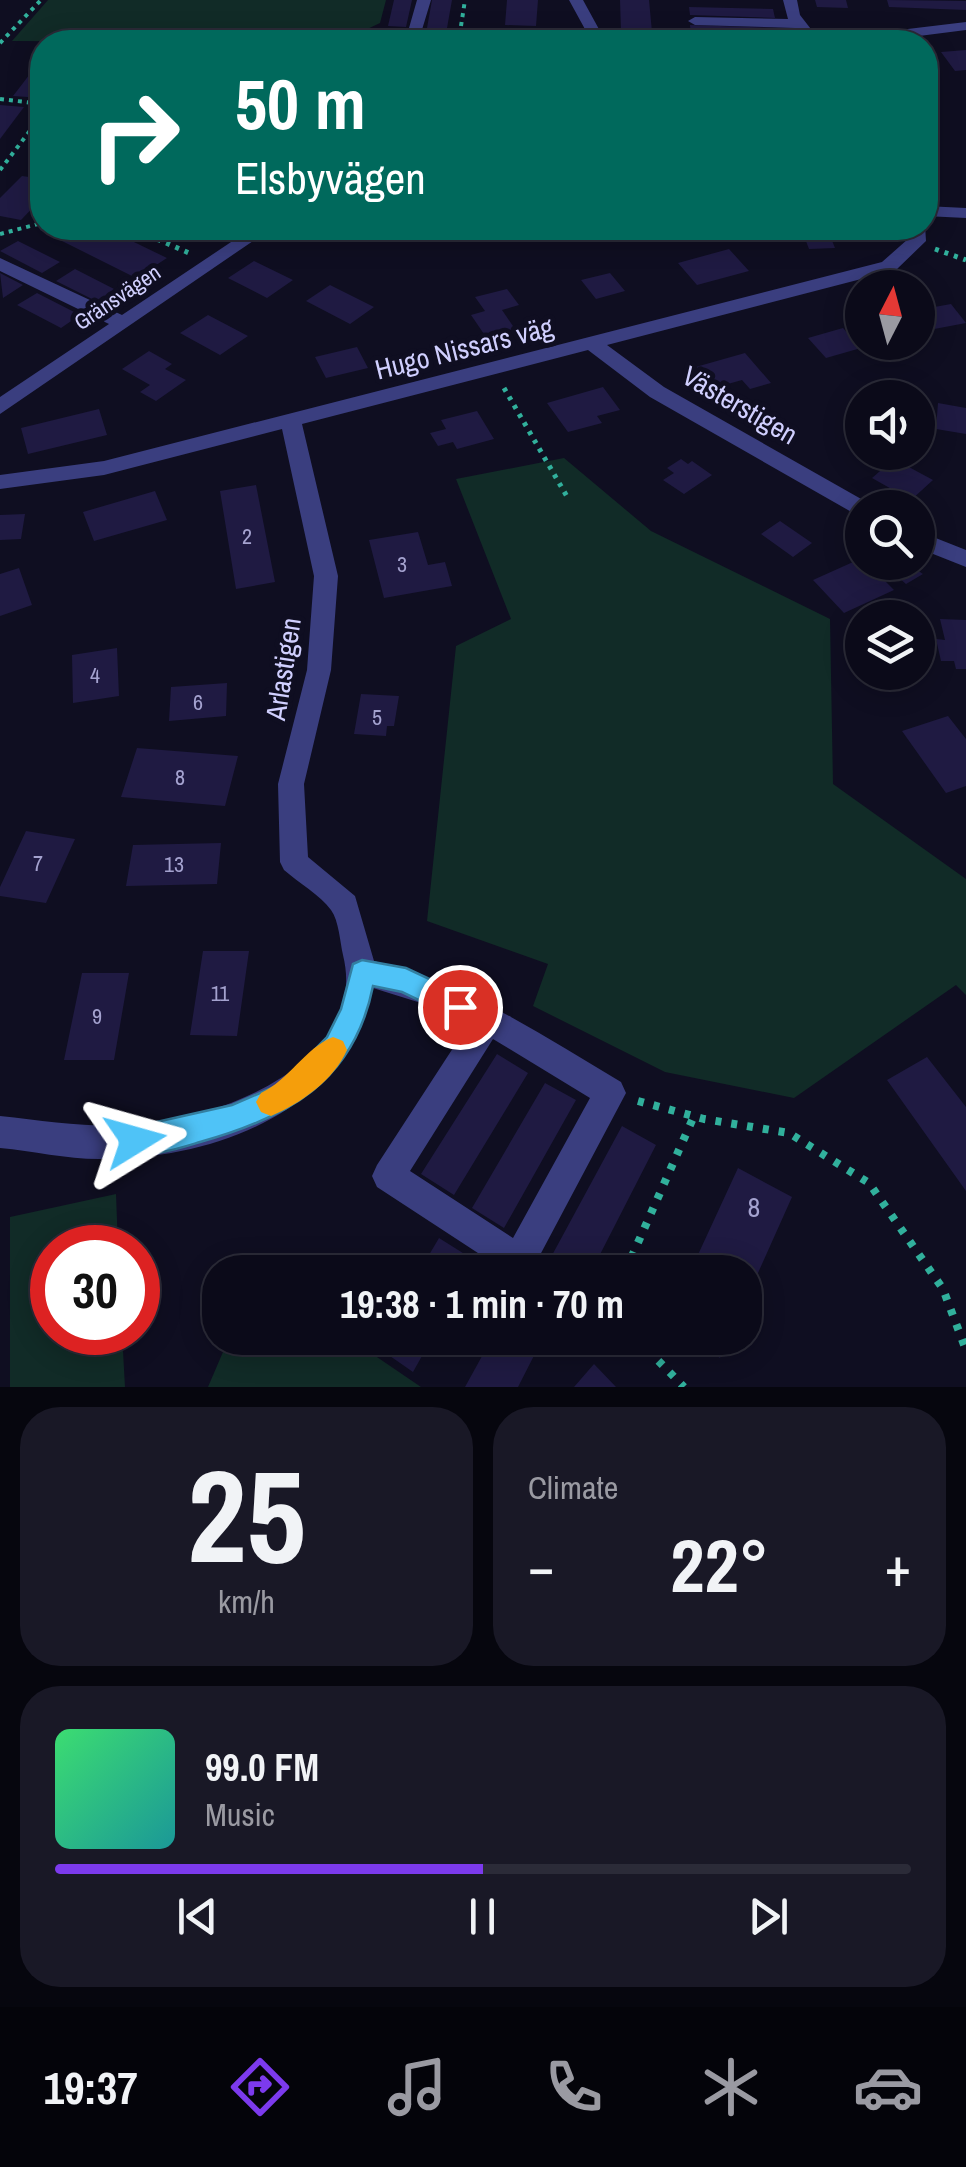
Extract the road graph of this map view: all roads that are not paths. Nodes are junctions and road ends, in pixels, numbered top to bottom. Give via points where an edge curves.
1 (424, 0) edge
2 (576, 0) edge
3 (790, 0) edge
4 (694, 20) dead end
5 (800, 24) junction
6 (966, 26) edge
7 (416, 30) edge
8 (592, 30) edge
9 (805, 30) edge
10 (935, 30) edge
11 (938, 212) edge
12 (966, 213) edge
13 (245, 240) edge
14 (917, 240) edge
15 (0, 264) edge
16 (123, 323) junction
17 (593, 344) junction
18 (0, 407) edge
19 (291, 421) junction
20 (0, 482) edge
21 (845, 500) edge
22 (935, 546) edge
23 (966, 559) edge
24 (362, 972) junction
25 (488, 1020) junction
26 (0, 1132) edge

1 - 7 street
2 - 8 street
3 - 5 street
4 - 5 street
5 - 9 street
6 - 10 street
11 - 12 street
13 - 16 street, Gränsvägen
14 - 17 street, Hugo Nissars väg via 889,266
15 - 16 street
16 - 18 street, Gränsvägen
17 - 19 street, Hugo Nissars väg
17 - 21 street, Västerstigen via 656,392
19 - 20 street, Hugo Nissars väg via 104,468
19 - 24 street, Arlastigen via 326,576 319,670 291,784 294,862 346,905
22 - 23 street
24 - 25 street via 406,980
24 - 26 street via 337,1046 290,1094 234,1119 170,1136 100,1143
25 - 25 street via 388,1176 518,1261 610,1093

